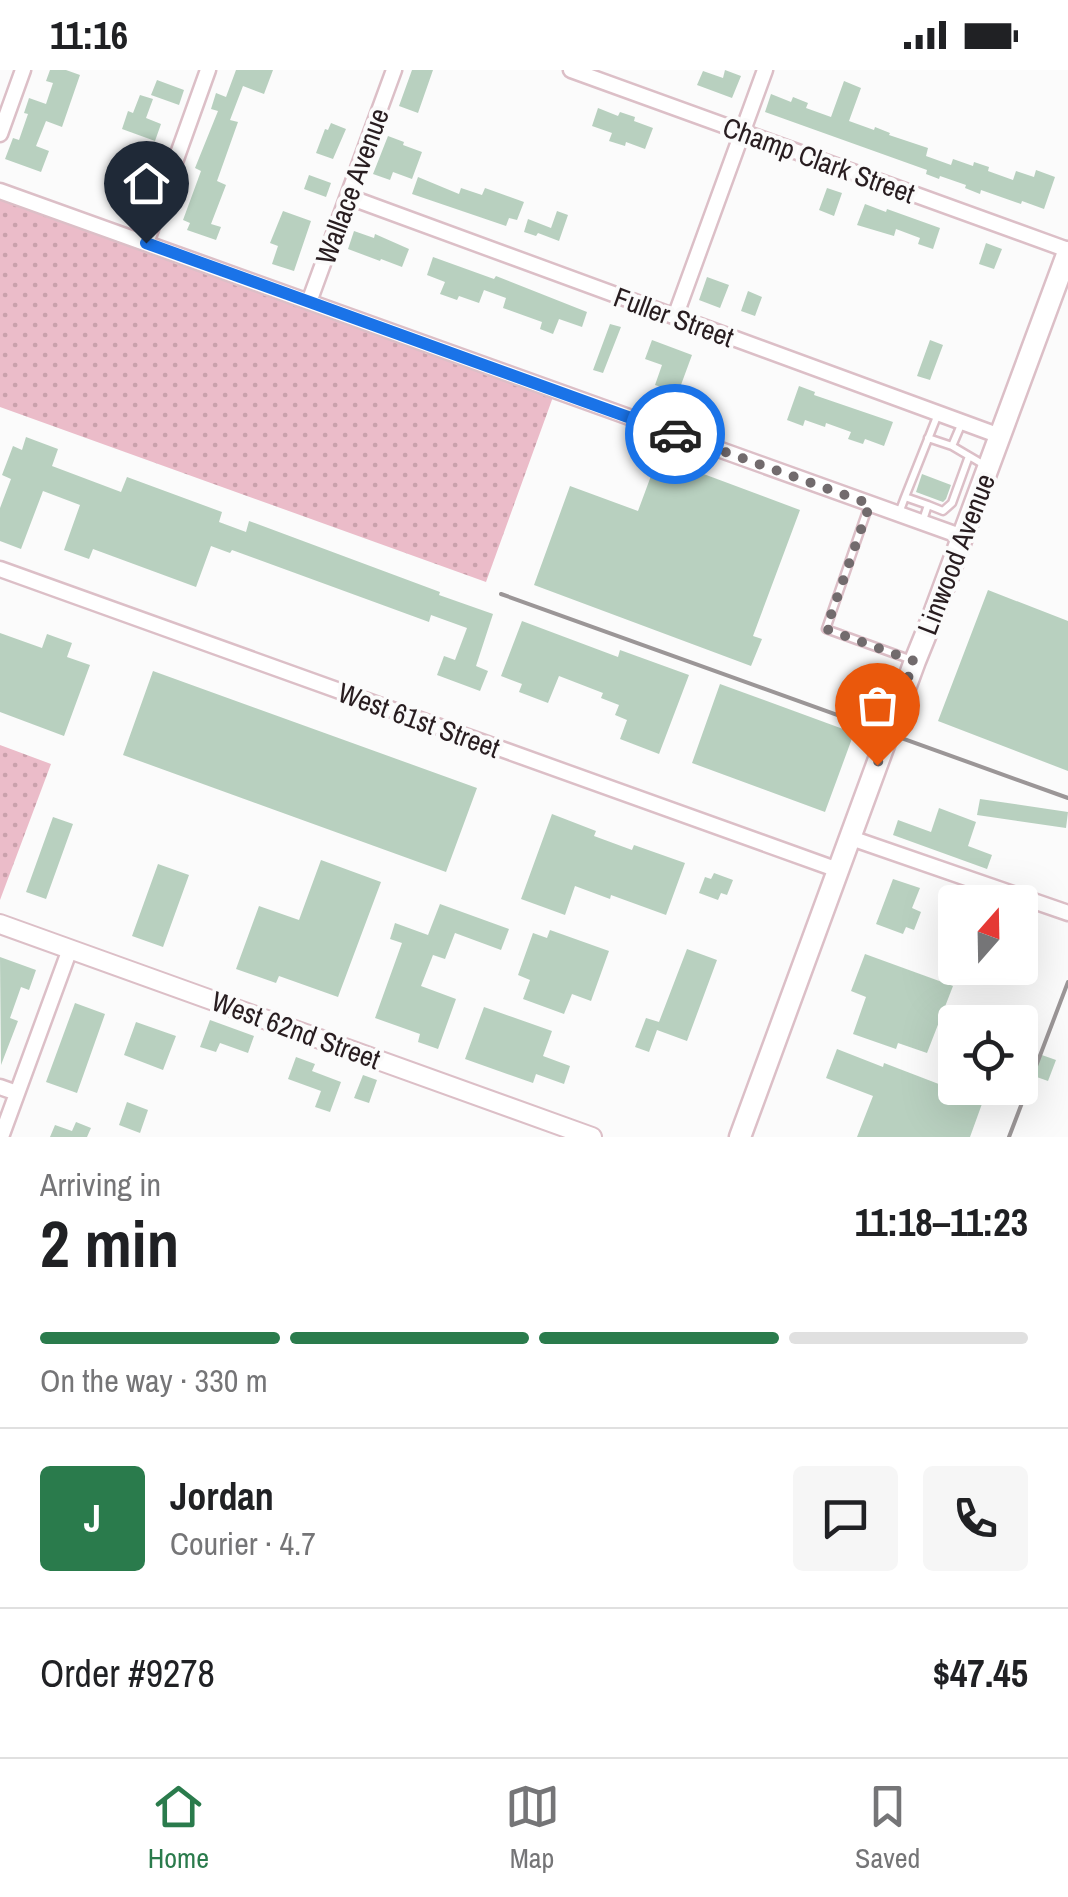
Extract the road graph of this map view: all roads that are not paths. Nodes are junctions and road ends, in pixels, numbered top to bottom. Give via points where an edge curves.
1 (23, 70) edge
2 (208, 70) edge
3 (394, 70) edge
4 (570, 70) edge
5 (764, 70) edge
6 (742, 132) junction
7 (0, 134) edge
8 (0, 190) edge
9 (349, 197) junction
10 (146, 243) junction
11 (1068, 251) edge
12 (309, 302) junction
13 (675, 318) junction
14 (938, 413) junction
15 (962, 422) junction
16 (1000, 436) junction
17 (928, 438) junction
18 (952, 446) junction
19 (969, 456) junction
20 (988, 468) junction
21 (905, 497) junction
22 (870, 504) junction
23 (928, 505) junction
24 (899, 514) junction
25 (922, 522) junction
26 (962, 537) junction
27 (0, 570) edge
28 (914, 661) junction
29 (851, 838) junction
30 (838, 870) junction
31 (1068, 913) edge
32 (0, 924) edge
33 (70, 949) junction
34 (0, 1087) edge
35 (17, 1094) junction
36 (1, 1137) edge
37 (592, 1137) edge
38 (740, 1137) edge

1 - 7 street
2 - 10 street
3 - 9 street, Wallace Avenue
4 - 6 street, Champ Clark Street
5 - 6 street
6 - 11 street, Champ Clark Street
6 - 13 street
8 - 10 street
9 - 12 street, Wallace Avenue
9 - 13 street, Fuller Street
10 - 12 street
11 - 16 main road, Linwood Avenue
12 - 22 street
13 - 14 street, Fuller Street
14 - 15 street, Fuller Street
14 - 17 lane
15 - 16 street, Fuller Street
15 - 18 lane
16 - 20 main road, Linwood Avenue
17 - 18 lane
17 - 21 lane
18 - 19 lane
19 - 20 lane
19 - 23 lane via 952,504 943,511
20 - 26 main road, Linwood Avenue
21 - 23 lane
21 - 24 lane
22 - 24 street
22 - 28 lane via 826,629
23 - 25 lane
24 - 25 street
25 - 26 street
26 - 28 main road, Linwood Avenue
27 - 30 street, West 61st Street
28 - 29 main road, Linwood Avenue
29 - 30 main road, Linwood Avenue
29 - 31 street
30 - 38 main road, Linwood Avenue
32 - 33 street, West 62nd Street
33 - 35 street
33 - 37 street, West 62nd Street
34 - 35 street
35 - 36 street

